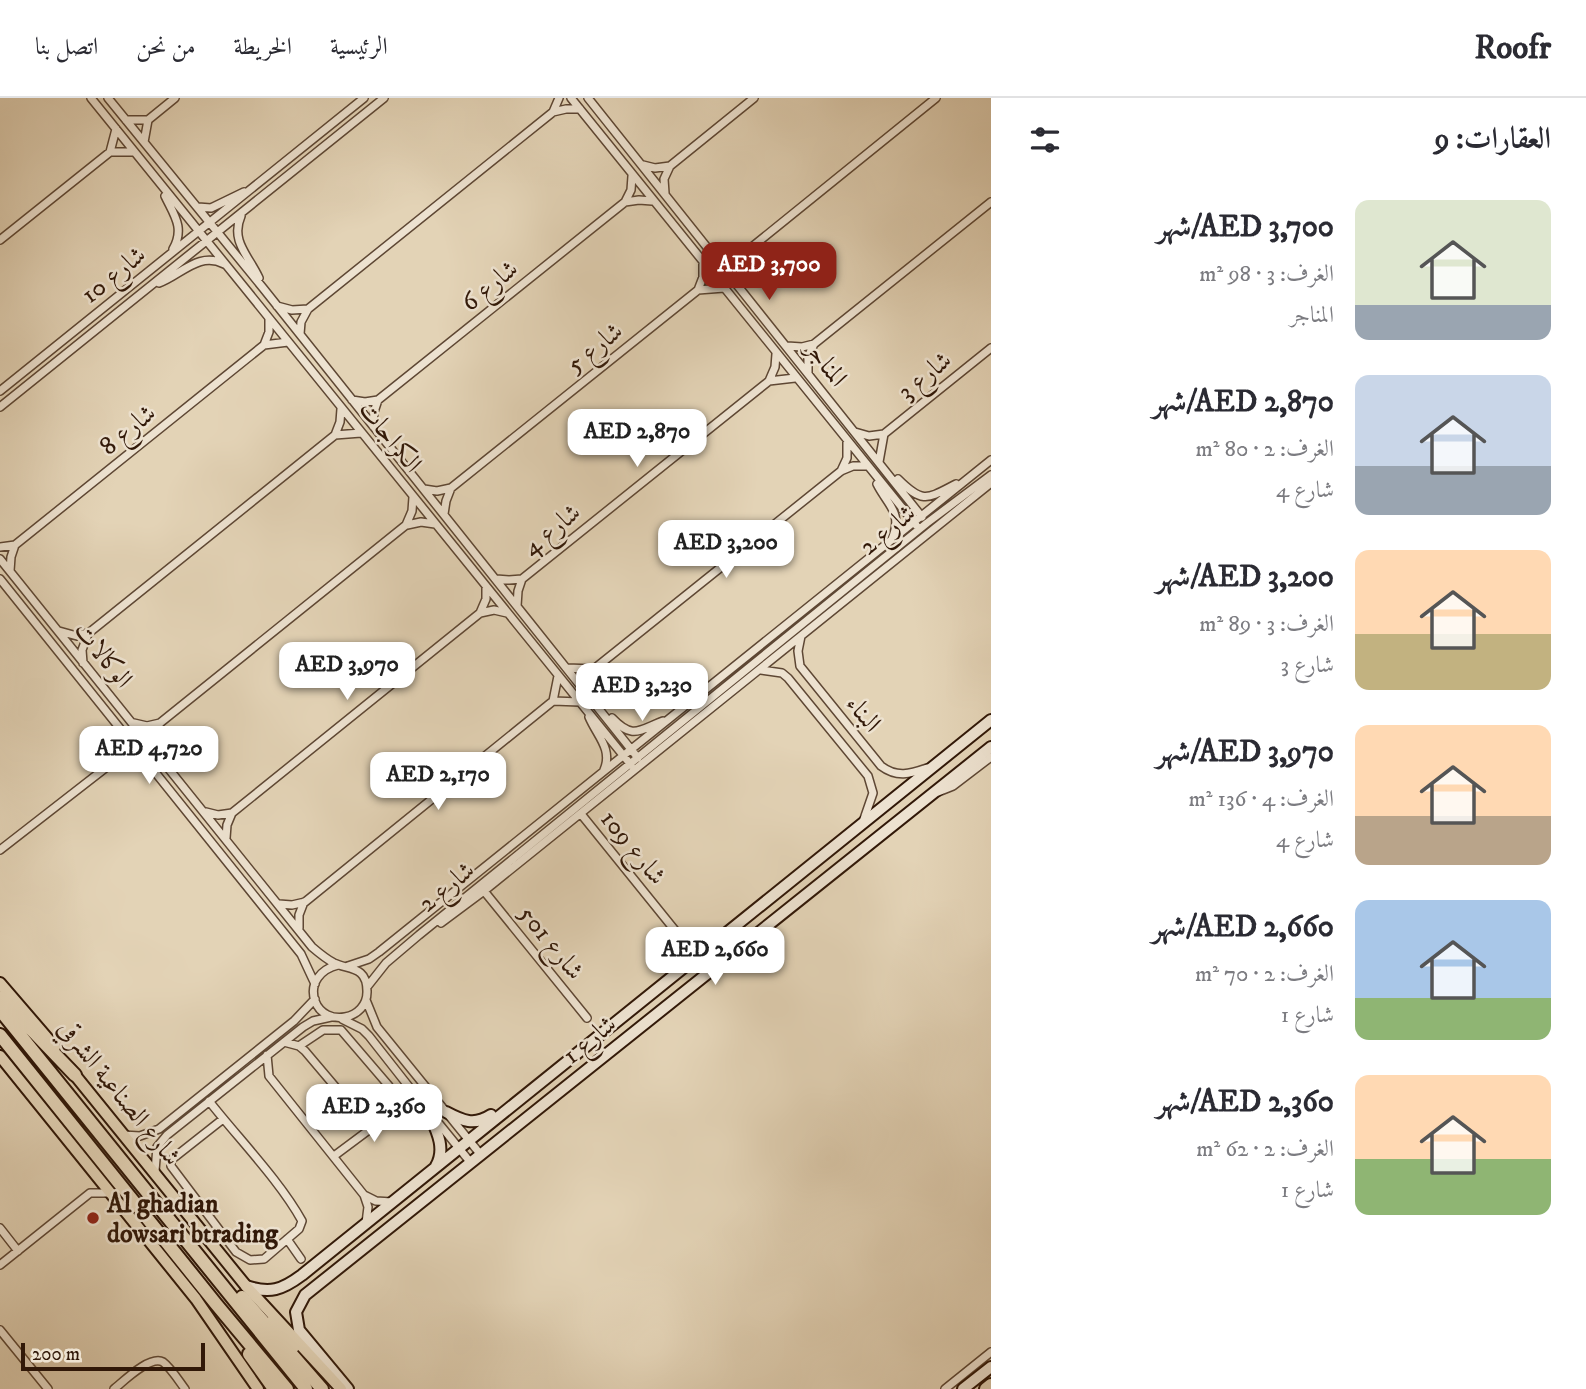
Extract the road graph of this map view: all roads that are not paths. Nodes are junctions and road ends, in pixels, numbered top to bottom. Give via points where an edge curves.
1 (91, 98) edge
2 (108, 98) edge
3 (175, 98) edge
4 (364, 98) edge
5 (384, 98) edge
6 (559, 98) edge
7 (571, 98) edge
8 (754, 98) edge
9 (936, 98) edge
10 (591, 100) edge
11 (580, 109) junction
12 (553, 112) junction
13 (126, 120) junction
14 (148, 120) junction
15 (116, 129) junction
16 (144, 142) junction
17 (110, 152) junction
18 (134, 152) junction
19 (641, 164) junction
20 (670, 166) junction
21 (632, 176) junction
22 (163, 188) junction
23 (251, 189) junction
24 (665, 194) junction
25 (652, 201) junction
26 (625, 202) junction
27 (991, 202) edge
28 (198, 207) junction
29 (243, 212) junction
30 (210, 222) junction
31 (198, 232) junction
32 (218, 232) junction
33 (0, 240) edge
34 (206, 241) junction
35 (171, 254) junction
36 (742, 255) junction
37 (715, 256) junction
38 (703, 263) junction
39 (226, 265) junction
40 (736, 282) junction
41 (151, 286) junction
42 (263, 288) junction
43 (724, 288) junction
44 (698, 290) junction
45 (277, 306) junction
46 (308, 309) junction
47 (269, 318) junction
48 (300, 335) junction
49 (288, 342) junction
50 (814, 344) junction
51 (264, 345) junction
52 (787, 346) junction
53 (991, 348) edge
54 (776, 353) junction
55 (808, 374) junction
56 (795, 378) junction
57 (769, 381) junction
58 (0, 391) edge
59 (352, 400) junction
60 (378, 400) junction
61 (0, 407) edge
62 (341, 407) junction
63 (373, 426) junction
64 (855, 432) junction
65 (362, 433) junction
66 (884, 434) junction
67 (335, 435) junction
68 (847, 441) junction
69 (991, 460) edge
70 (879, 462) junction
71 (867, 466) junction
72 (841, 471) junction
73 (886, 471) junction
74 (873, 474) junction
75 (991, 475) edge
76 (967, 480) junction
77 (991, 483) edge
78 (423, 488) junction
79 (451, 488) junction
80 (413, 496) junction
81 (444, 514) junction
82 (921, 516) junction
83 (914, 523) junction
84 (927, 523) junction
85 (435, 524) junction
86 (406, 525) junction
87 (920, 530) junction
88 (892, 540) junction
89 (15, 545) junction
90 (0, 547) edge
91 (0, 559) edge
92 (10, 572) junction
93 (0, 579) edge
94 (496, 579) junction
95 (522, 579) junction
96 (486, 586) junction
97 (517, 606) junction
98 (480, 613) junction
99 (508, 613) junction
100 (58, 631) junction
101 (90, 632) junction
102 (801, 636) junction
103 (83, 663) junction
104 (567, 668) junction
105 (594, 669) junction
106 (760, 670) junction
107 (558, 675) junction
108 (589, 695) junction
109 (553, 701) junction
110 (580, 702) junction
111 (586, 710) junction
112 (601, 710) junction
113 (670, 719) junction
114 (991, 720) edge
115 (133, 723) junction
116 (160, 723) junction
117 (135, 745) junction
118 (991, 747) edge
119 (153, 749) junction
120 (631, 750) junction
121 (624, 756) junction
122 (991, 757) edge
123 (638, 758) junction
124 (631, 765) junction
125 (934, 765) junction
126 (603, 772) junction
127 (931, 795) junction
128 (205, 812) junction
129 (232, 813) junction
130 (581, 814) junction
131 (863, 823) junction
132 (226, 838) junction
133 (0, 850) edge
134 (484, 891) junction
135 (304, 902) junction
136 (279, 904) junction
137 (299, 930) junction
138 (419, 935) junction
139 (682, 939) junction
140 (717, 940) junction
141 (338, 965) junction
142 (348, 966) junction
143 (677, 971) junction
144 (0, 983) edge
145 (315, 984) junction
146 (367, 987) junction
147 (0, 997) edge
148 (315, 999) junction
149 (366, 1000) junction
150 (0, 1010) edge
151 (332, 1017) junction
152 (341, 1018) junction
153 (587, 1018) dead end
154 (0, 1035) edge
155 (284, 1041) junction
156 (299, 1046) junction
157 (382, 1052) junction
158 (267, 1055) junction
159 (0, 1056) edge
160 (369, 1062) junction
161 (75, 1075) junction
162 (389, 1086) dead end
163 (524, 1096) junction
164 (209, 1101) junction
165 (397, 1109) dead end
166 (427, 1110) junction
167 (446, 1112) junction
168 (223, 1119) junction
169 (371, 1129) junction
170 (123, 1135) junction
171 (469, 1140) junction
172 (459, 1149) junction
173 (481, 1155) junction
174 (334, 1156) junction
175 (471, 1163) junction
176 (432, 1171) junction
177 (155, 1172) junction
178 (95, 1174) junction
179 (90, 1193) junction
180 (112, 1194) junction
181 (365, 1195) junction
182 (393, 1202) junction
183 (365, 1225) junction
184 (0, 1228) edge
185 (287, 1239) junction
186 (18, 1251) junction
187 (203, 1259) junction
188 (301, 1259) junction
189 (317, 1264) junction
190 (0, 1265) edge
191 (302, 1275) junction
192 (246, 1286) junction
193 (216, 1304) junction
194 (274, 1319) junction
195 (0, 1330) edge
196 (991, 1352) edge
197 (991, 1367) edge
198 (991, 1385) edge
199 (268, 1388) edge
200 (48, 1389) edge
201 (114, 1389) edge
202 (185, 1389) edge
203 (287, 1389) edge
204 (306, 1389) edge
205 (322, 1389) edge
206 (330, 1389) edge
207 (341, 1389) edge
208 (348, 1389) edge
209 (945, 1389) edge
210 (963, 1389) edge
211 (986, 1389) edge

1 - 15 street, الكراجات
2 - 13 street, الكراجات
3 - 14 street
4 - 23 street, شارع 10
5 - 29 street, شارع 10
6 - 12 street
7 - 11 street, المناجر
8 - 20 street
9 - 36 street
10 - 19 street, المناجر
11 - 12 street
11 - 21 street, المناجر
12 - 46 street
13 - 14 street
13 - 16 street, الكراجات
14 - 16 street
15 - 17 street
15 - 18 street, الكراجات
16 - 28 street, الكراجات
17 - 18 street
17 - 33 street
18 - 22 street, الكراجات
19 - 20 street
19 - 24 street, المناجر
20 - 24 street via 664,179
21 - 25 street, المناجر
21 - 26 street
22 - 31 street, الكراجات
22 - 35 street, الكراجات via 179,226
23 - 28 street, شارع 10 via 211,208
23 - 30 street, شارع 10
24 - 37 street, المناجر
25 - 26 street
25 - 38 street, المناجر
26 - 60 street, شارع 6
27 - 50 street
28 - 30 street, الكراجات
29 - 32 street, شارع 10
29 - 42 street, الكراجات via 238,241
30 - 31 street, شارع 10
30 - 32 street, الكراجات
31 - 34 street, الكراجات
31 - 35 street, شارع 10
32 - 34 street, شارع 10
32 - 42 street, الكراجات
34 - 39 street, الكراجات
34 - 41 street, شارع 10
35 - 58 street, شارع 10
36 - 37 street
36 - 40 street
37 - 40 street, المناجر
38 - 43 street, المناجر
38 - 44 street
39 - 41 street, شارع 10 via 196,262
39 - 47 street, الكراجات
40 - 52 street, المناجر
41 - 61 street, شارع 10
42 - 45 street, الكراجات
43 - 44 street
43 - 54 street, المناجر
44 - 79 street, شارع 5
45 - 46 street
45 - 48 street, الكراجات
46 - 48 street
47 - 49 street, الكراجات
47 - 51 street
48 - 59 street, الكراجات
49 - 51 street
49 - 62 street, الكراجات
50 - 52 street
50 - 55 street
51 - 89 street, شارع 8
52 - 55 street, المناجر
53 - 66 street, شارع 3
54 - 56 street, المناجر
54 - 57 street
55 - 64 street, المناجر
56 - 57 street
56 - 68 street, المناجر
57 - 95 street, شارع 4
59 - 60 street
59 - 63 street, الكراجات
60 - 63 street
62 - 65 street, الكراجات
62 - 67 street
63 - 78 street, الكراجات
64 - 66 street, شارع 3
64 - 70 street, المناجر
65 - 67 street
65 - 80 street, الكراجات
66 - 70 street, شارع 3
67 - 101 street
68 - 71 street, المناجر
68 - 72 street
69 - 76 street, شارع 2
70 - 73 street, المناجر
71 - 72 street
71 - 74 street, المناجر
72 - 105 street
73 - 76 street, شارع 2 via 924,497
73 - 82 street, المناجر
74 - 83 street, المناجر
74 - 88 street, المناجر via 896,514
75 - 84 street, شارع 2
76 - 82 street, شارع 2
77 - 102 street, شارع 2
78 - 79 street
78 - 81 street, الكراجات
79 - 81 street
80 - 85 street, الكراجات
80 - 86 street
81 - 94 street, الكراجات
82 - 83 street, شارع 2
82 - 84 street, المناجر
83 - 87 street, المناجر
83 - 88 street, شارع 2
84 - 87 street, شارع 2
85 - 86 street
85 - 96 street, الكراجات
86 - 116 street
87 - 123 street, شارع 2
88 - 113 street, شارع 2
89 - 90 street
89 - 92 street
91 - 92 street, الوكالات
92 - 100 street, الوكالات
93 - 117 street, الوكالات
94 - 95 street, شارع 4
94 - 97 street, الكراجات
95 - 97 street, شارع 4
96 - 98 street
96 - 99 street, الكراجات
97 - 104 street, الكراجات
98 - 99 street
98 - 129 street
99 - 107 street, الكراجات
100 - 101 street via 71,636
100 - 103 street, الوكالات
101 - 103 street via 83,643
102 - 106 street, شارع 2
102 - 125 street, البناء via 800,666 881,766 905,774
103 - 115 street, الوكالات
104 - 105 street
104 - 108 street, الكراجات
105 - 108 street
106 - 130 street, شارع 2
106 - 131 street, البناء via 788,678 868,776 873,793
107 - 109 street
107 - 110 street, الكراجات
108 - 112 street, الكراجات
109 - 110 street
109 - 135 street
110 - 111 street, الكراجات
111 - 121 street, الكراجات
111 - 126 street, الكراجات via 606,748
112 - 113 street, شارع 2 via 629,732
112 - 120 street, الكراجات
113 - 120 street, شارع 2
114 - 125 street, شارع 1
115 - 116 street
115 - 119 street, الوكالات
116 - 119 street
117 - 133 street
117 - 145 street, الوكالات via 301,954
118 - 127 street, شارع 1
119 - 128 street, الوكالات
120 - 121 street, شارع 2
120 - 123 street, الكراجات
121 - 124 street, الكراجات
121 - 126 street, شارع 2
122 - 127 street via 953,786
123 - 124 street, شارع 2
124 - 138 street, شارع 2
125 - 131 street, شارع 1
126 - 142 street, شارع 2 via 379,952
127 - 173 street, شارع 1
128 - 129 street via 218,816
128 - 132 street, الوكالات
129 - 132 street
130 - 134 street, شارع 2
130 - 139 street, شارع 109
131 - 140 street, شارع 1
132 - 136 street, الوكالات
134 - 138 street, شارع 2
134 - 153 street, شارع 501
135 - 136 street
135 - 137 street
136 - 137 street, الوكالات
137 - 141 street, الوكالات via 312,947
138 - 146 street, شارع 2 via 386,963
139 - 140 street via 699,943
139 - 143 street
140 - 143 street, شارع 1
141 - 142 street
141 - 145 street via 323,971
142 - 146 street via 361,974
143 - 163 street, شارع 1
144 - 161 main road, شارع الصناعية الشرقي
145 - 148 street
146 - 149 street
147 - 161 highway
148 - 151 street
148 - 170 street via 159,1129 140,1136
149 - 152 street via 357,1013
149 - 167 street via 377,1027
150 - 187 highway
151 - 152 street
151 - 155 street via 313,1021
152 - 157 street via 362,1029
154 - 193 highway
155 - 156 street
155 - 158 street
156 - 160 street via 323,1030 335,1029 345,1033
156 - 169 street
157 - 160 street
157 - 166 street
158 - 164 street
158 - 174 street via 269,1076
159 - 178 main road
160 - 162 street
161 - 170 main road, شارع الصناعية الشرقي
163 - 167 street via 478,1122
163 - 171 street, شارع 1
164 - 168 street
164 - 177 street via 161,1142 155,1154
165 - 169 street
166 - 172 street
166 - 176 street via 442,1150
167 - 171 street
168 - 185 street via 301,1219 301,1227
168 - 185 street via 171,1160 171,1166 243,1258 264,1259
169 - 174 street
170 - 177 main road, شارع الصناعية الشرقي
171 - 172 street, شارع 1
171 - 173 street
172 - 175 street
172 - 176 street, شارع 1
173 - 175 street, شارع 1
174 - 181 street
175 - 208 street, شارع 1 via 301,1300 296,1318 299,1331
176 - 182 street, شارع 1
177 - 192 main road, شارع الصناعية الشرقي
178 - 179 street
178 - 180 main road
179 - 180 street
179 - 186 street
180 - 199 main road
181 - 182 street
181 - 183 street
182 - 183 street, شارع 1
183 - 189 street, شارع 1
184 - 186 street
185 - 188 street
186 - 190 street
187 - 204 highway
187 - 205 highway
188 - 189 street
188 - 191 street
189 - 191 street, شارع 1
191 - 192 street, شارع 1 via 274,1292
192 - 194 main road, شارع الصناعية الشرقي
193 - 199 highway
193 - 203 highway
194 - 206 highway
194 - 207 main road, شارع الصناعية الشرقي
195 - 200 street
196 - 209 street
197 - 210 street
198 - 211 highway
201 - 202 street via 156,1360 165,1364

